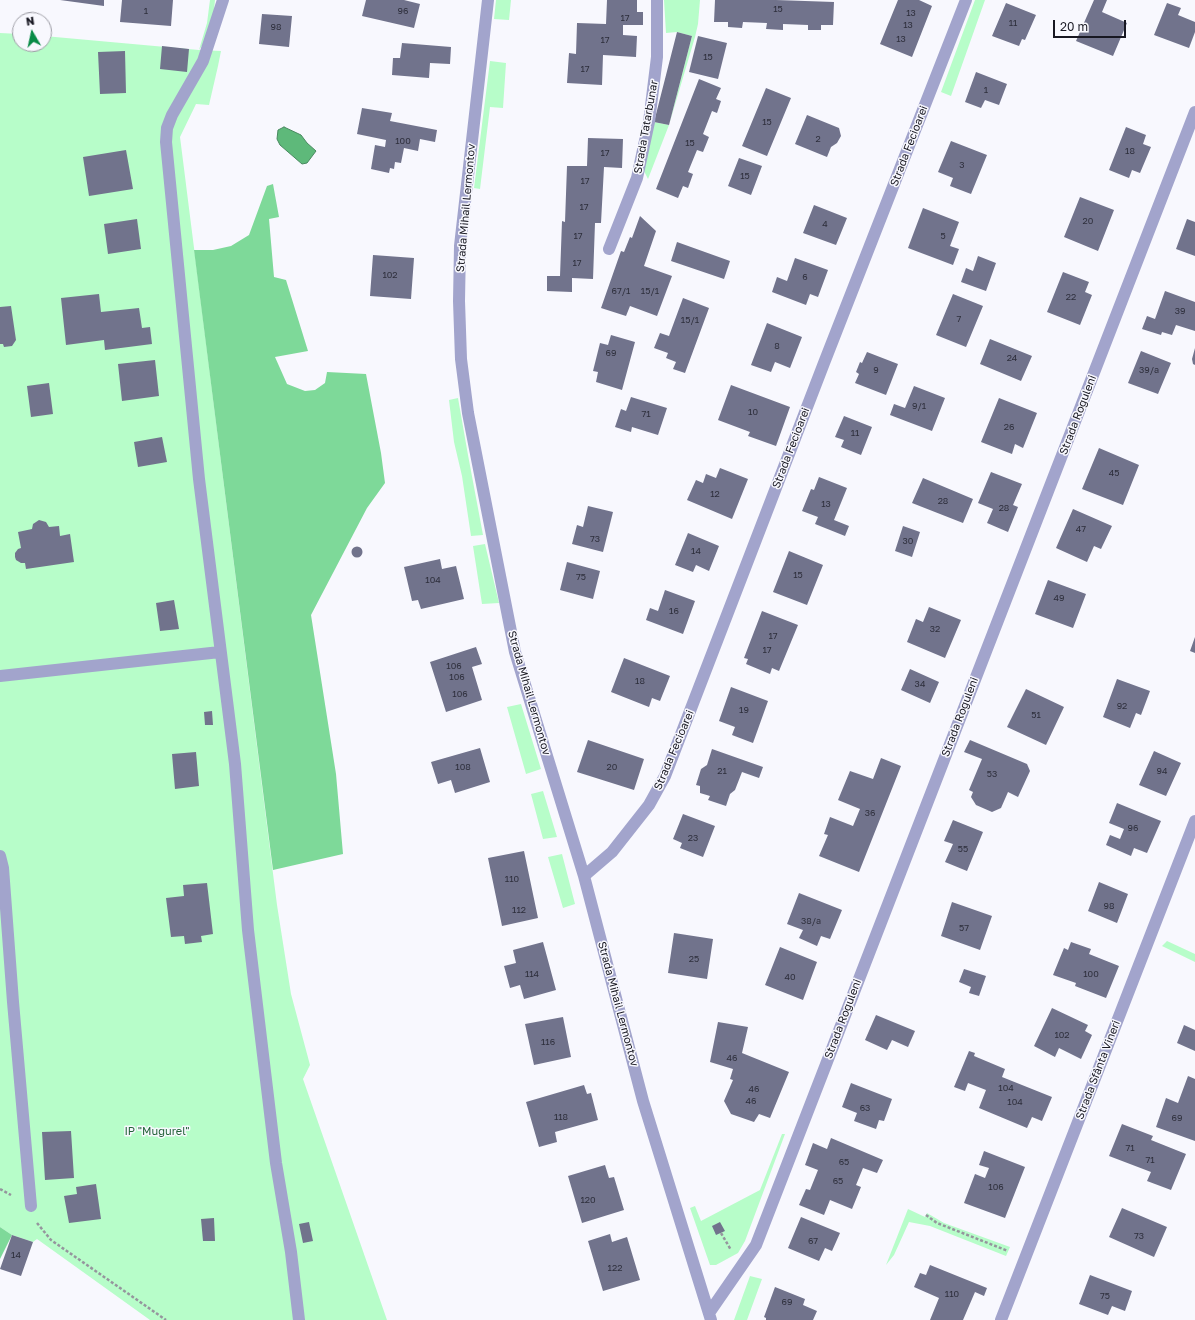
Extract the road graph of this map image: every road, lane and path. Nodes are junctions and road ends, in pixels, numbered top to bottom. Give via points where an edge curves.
1 (223, 0) edge
2 (488, 0) edge
3 (657, 0) edge
4 (966, 0) edge
5 (1195, 112) edge
6 (609, 249) dead end
7 (220, 652) junction
8 (0, 676) edge
9 (1195, 821) edge
10 (0, 856) edge
11 (584, 876) junction
12 (0, 1189) edge
13 (31, 1206) junction
14 (926, 1215) dead end
15 (1025, 1258) junction
16 (710, 1317) edge
17 (166, 1320) edge
18 (299, 1320) edge
19 (1001, 1320) edge

1 - 7 street via 203,61 172,115 167,128 166,142 199,479
2 - 11 street, Strada Mihail Lermontov via 460,246 461,359 468,413 515,652
3 - 6 street, Strada Tatarbunar via 657,57 649,122 637,178
4 - 11 street, Strada Fecioarei via 665,776 649,805 612,852
5 - 16 street, Strada Roguleni via 756,1245
7 - 8 street
7 - 18 street via 234,764 251,954 276,1163
9 - 15 street, Strada Sfânta Vineri
10 - 13 street
11 - 16 street, Strada Mihail Lermontov via 643,1101
12 - 13 path
13 - 17 path via 36,1222 51,1240
14 - 15 path via 946,1227
15 - 19 street, Strada Sfânta Vineri

